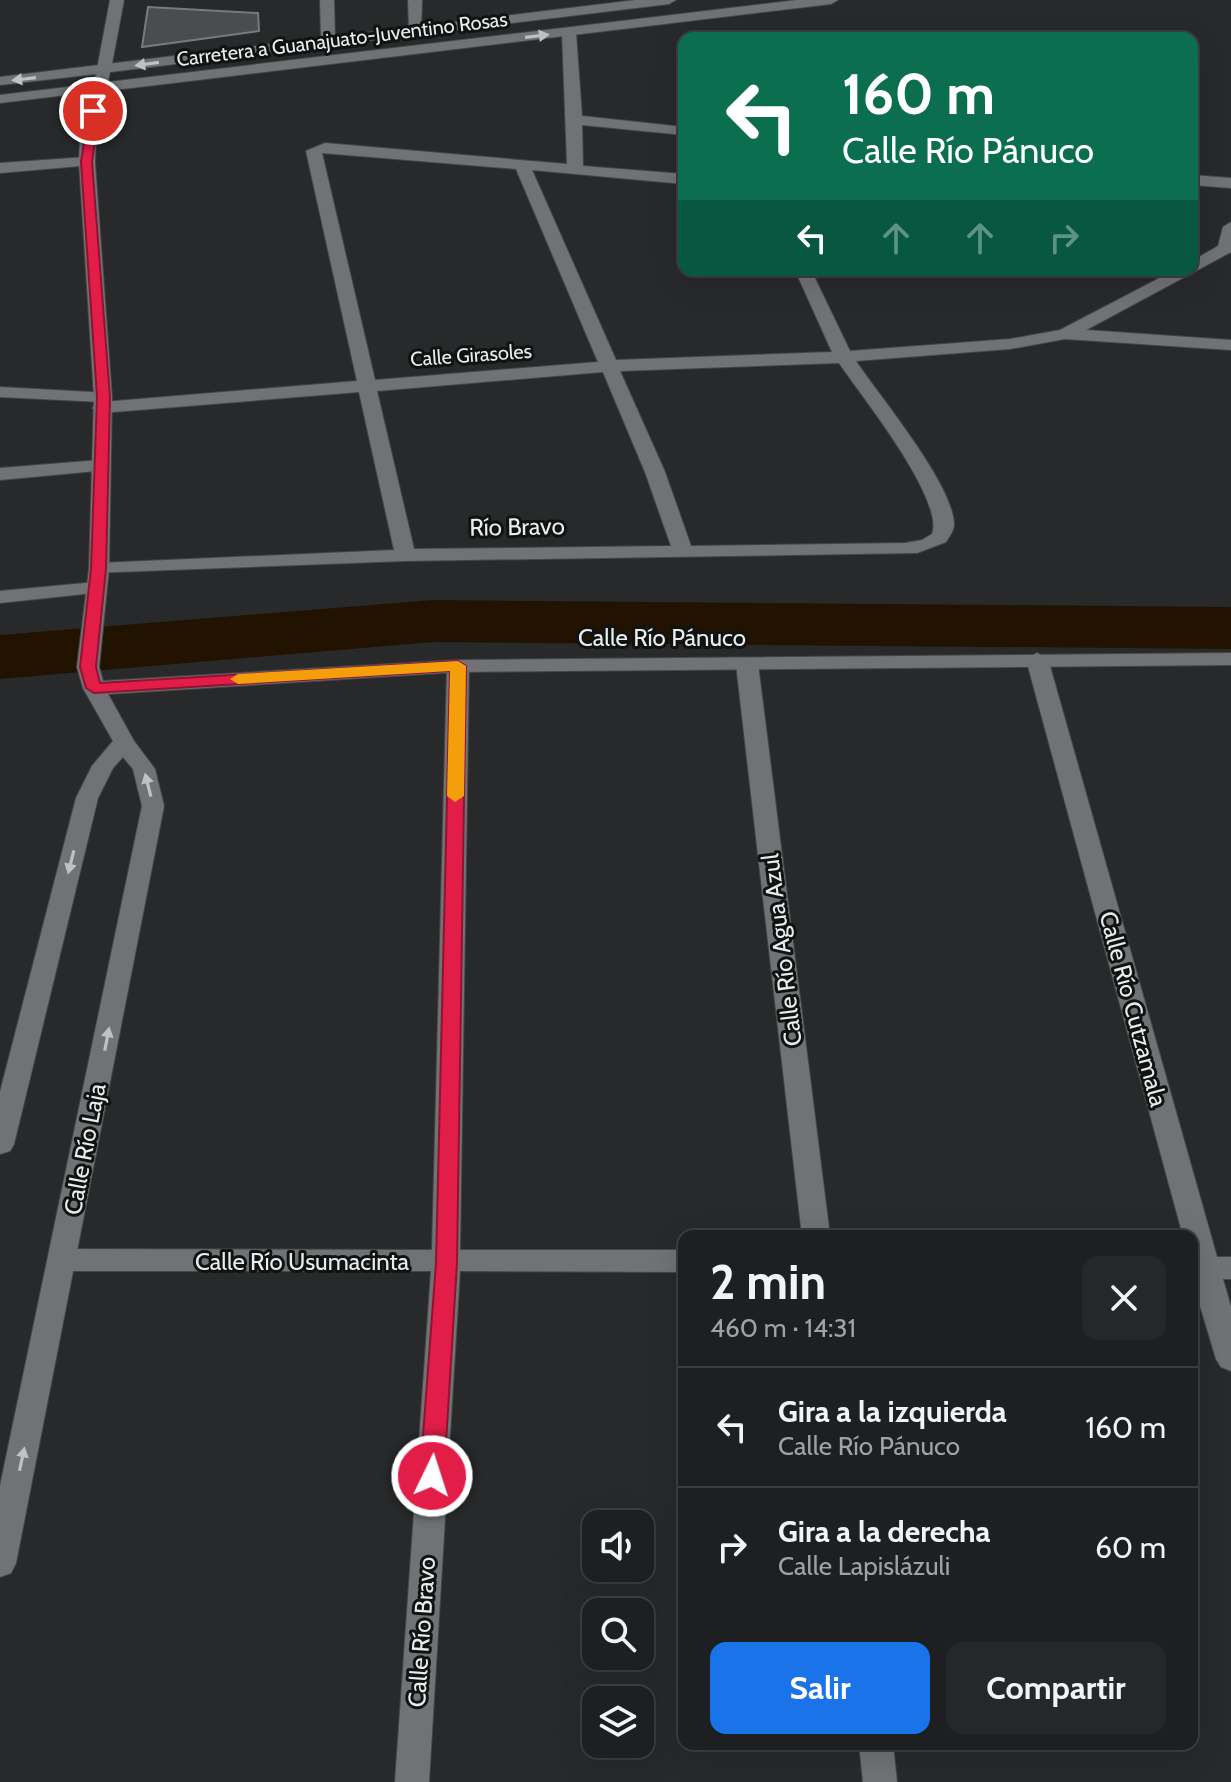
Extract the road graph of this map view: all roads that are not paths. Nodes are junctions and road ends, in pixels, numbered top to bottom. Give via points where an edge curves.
1 (117, 0) edge
2 (327, 0) edge
3 (415, 0) edge
4 (669, 0) edge
5 (831, 0) edge
6 (416, 30) junction
7 (569, 33) junction
8 (328, 39) junction
9 (101, 78) junction
10 (0, 81) edge
11 (0, 99) edge
12 (575, 120) junction
13 (678, 130) edge
14 (87, 162) junction
15 (522, 165) junction
16 (0, 168) edge
17 (575, 170) junction
18 (678, 179) edge
19 (1198, 180) edge
20 (1231, 183) edge
21 (1231, 227) edge
22 (1229, 254) edge
23 (1198, 266) edge
24 (806, 276) edge
25 (1177, 276) edge
26 (1065, 334) junction
27 (1231, 345) edge
28 (844, 357) junction
29 (610, 366) junction
30 (367, 384) junction
31 (0, 392) edge
32 (102, 403) junction
33 (100, 466) junction
34 (0, 474) edge
35 (683, 552) junction
36 (405, 555) junction
37 (97, 579) junction
38 (0, 597) edge
39 (1037, 659) junction
40 (1231, 659) edge
41 (747, 664) junction
42 (458, 666) junction
43 (91, 678) junction
44 (124, 742) junction
45 (0, 1144) edge
46 (815, 1230) edge
47 (63, 1260) junction
48 (678, 1261) edge
49 (446, 1263) junction
50 (1209, 1268) edge
51 (1231, 1359) edge
52 (0, 1563) edge
53 (877, 1750) edge
54 (412, 1782) edge
55 (880, 1782) edge

1 - 9 street
2 - 8 street
3 - 6 street
4 - 6 street, Carretera a Guanajuato-Juventino Rosas
5 - 7 street, Carretera a Guanajuato-Juventino Rosas
6 - 8 street, Carretera a Guanajuato-Juventino Rosas
9 -> 7 street, Carretera a Guanajuato-Juventino Rosas
7 - 12 street
8 -> 9 street, Carretera a Guanajuato-Juventino Rosas
9 -> 10 street, Carretera a Guanajuato-Juventino Rosas
9 - 11 street, Carretera a Guanajuato-Juventino Rosas
9 - 14 street
12 - 13 street
12 - 17 street
14 - 16 street
14 - 32 street
15 - 17 street
15 - 29 street
15 - 30 street via 315,149
17 - 18 street
19 - 20 street
21 - 22 street
22 - 23 street
24 - 28 street
25 - 26 street
26 - 27 street
26 - 28 street, Calle Girasoles via 1010,344
28 - 29 street, Calle Girasoles
28 - 35 street, Río Bravo via 911,453 945,516 936,541 905,549
29 - 30 street, Calle Girasoles
29 - 35 street
30 - 32 street, Calle Girasoles
30 - 36 street
31 - 32 street, Calle Girasoles
32 - 33 street
33 - 34 street
33 - 37 street
35 - 36 street, Río Bravo
36 - 37 street, Río Bravo
37 - 38 street, Río Bravo
37 - 43 street
39 - 40 street, Calle Río Pánuco
39 - 41 street, Calle Río Pánuco
39 - 50 street, Calle Río Cutzamala
41 - 42 street, Calle Río Pánuco
41 - 46 street, Calle Río Agua Azul
42 - 43 street, Calle Río Pánuco
42 - 49 street, Calle Río Bravo
43 - 44 street, Calle Río Laja
44 -> 45 street via 103,766 87,798
47 -> 44 street, Calle Río Laja via 153,806 144,769
47 - 49 street, Calle Río Usumacinta
52 -> 47 street, Calle Río Laja
48 - 49 street, Calle Río Usumacinta
49 - 54 street, Calle Río Bravo
50 - 51 street, Calle Río Cutzamala
53 - 55 street

